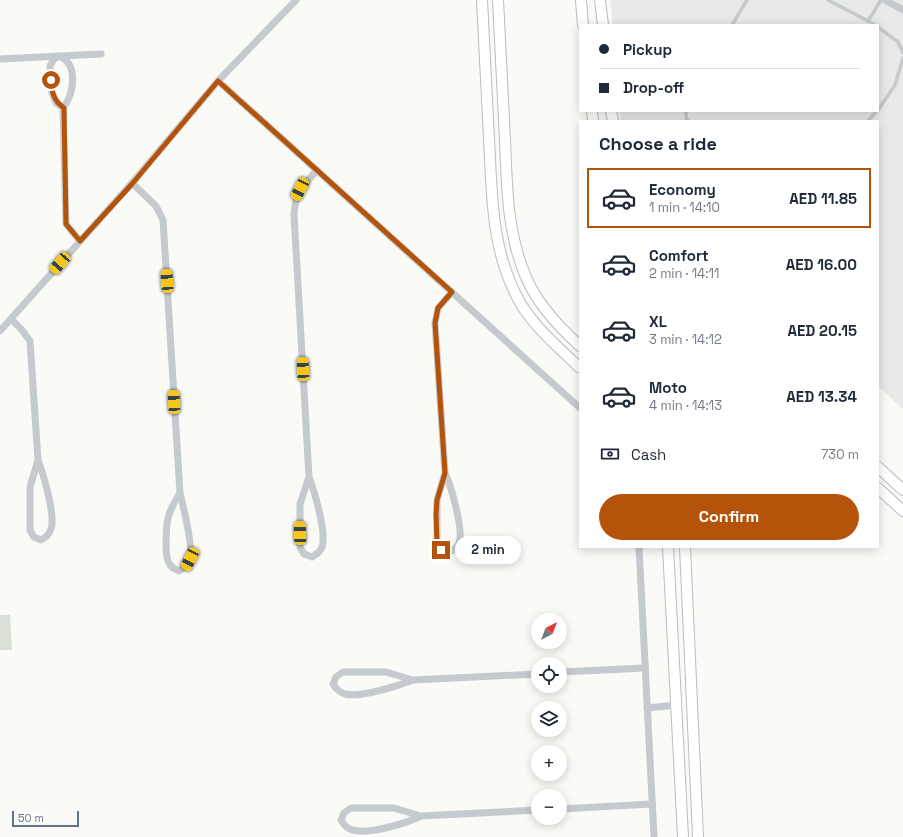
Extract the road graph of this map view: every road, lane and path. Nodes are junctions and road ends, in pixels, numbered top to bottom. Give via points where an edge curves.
1 (296, 0) edge
2 (482, 0) edge
3 (498, 0) edge
4 (581, 0) edge
5 (600, 0) edge
6 (747, 0) edge
7 (828, 0) edge
8 (881, 0) edge
9 (885, 0) edge
10 (903, 10) edge
11 (868, 21) junction
12 (583, 24) edge
13 (603, 24) edge
14 (733, 24) edge
15 (873, 24) edge
16 (879, 28) edge
17 (903, 53) edge
18 (101, 54) dead end
19 (59, 56) junction
20 (903, 58) edge
21 (0, 59) edge
22 (218, 81) junction
23 (64, 108) junction
24 (879, 109) edge
25 (876, 112) edge
26 (869, 120) edge
27 (317, 170) junction
28 (132, 184) junction
29 (80, 241) junction
30 (452, 292) junction
31 (12, 319) junction
32 (0, 331) edge
33 (579, 345) edge
34 (579, 367) edge
35 (579, 407) edge
36 (38, 460) junction
37 (879, 468) edge
38 (445, 473) junction
39 (309, 477) junction
40 (879, 489) edge
41 (903, 490) edge
42 (180, 493) junction
43 (903, 511) edge
44 (639, 548) edge
45 (668, 548) edge
46 (685, 548) edge
47 (686, 570) junction
48 (670, 571) junction
49 (645, 668) junction
50 (567, 672) edge
51 (531, 674) edge
52 (413, 680) junction
53 (677, 705) junction
54 (647, 708) junction
55 (652, 804) junction
56 (567, 809) edge
57 (531, 810) edge
58 (421, 816) junction
59 (654, 837) edge
60 (683, 837) edge
61 (698, 837) edge

1 - 22 street
2 - 34 main road via 496,240 515,293 532,319
3 - 33 main road via 508,202 516,250 536,297
4 - 12 main road
5 - 13 main road
6 - 14 lane
7 - 11 lane
8 - 11 lane
9 - 10 street
11 - 15 lane
16 - 17 lane via 898,42
18 - 19 street
19 - 21 street
19 - 23 street via 66,59 71,66 72,93
19 - 23 street via 50,66 52,93 56,103
20 - 24 lane via 895,85
22 - 27 street
22 - 28 street
23 - 29 street via 66,224
25 - 26 lane
27 - 30 street
27 - 39 street via 300,189 294,207
28 - 29 street
28 - 42 street via 156,206 163,220
29 - 31 street
30 - 35 street
30 - 38 street via 438,308 435,323
31 - 32 street
31 - 36 street via 30,341
36 - 36 street via 30,487 30,530 34,537 41,540 48,536 52,528 45,476
37 - 41 main road
38 - 38 street via 437,500 437,544 441,550 449,554 456,549 460,541 452,489
39 - 39 street via 300,504 300,548 304,554 312,557 319,553 323,545 316,493
40 - 43 main road
42 - 42 street via 168,518 167,532 168,561 172,568 179,571 186,567 190,559
44 - 49 street
45 - 48 main road
46 - 47 main road
47 - 48 main road
47 - 61 main road
48 - 53 main road
49 - 50 street
49 - 54 street
51 - 52 street
52 - 52 street via 386,672 343,672 336,677 333,684 338,691 346,694 375,692
53 - 54 street
53 - 60 main road
54 - 55 street
55 - 56 street
55 - 59 street
57 - 58 street
58 - 58 street via 394,808 351,808 344,813 341,820 346,827 354,831 383,828

